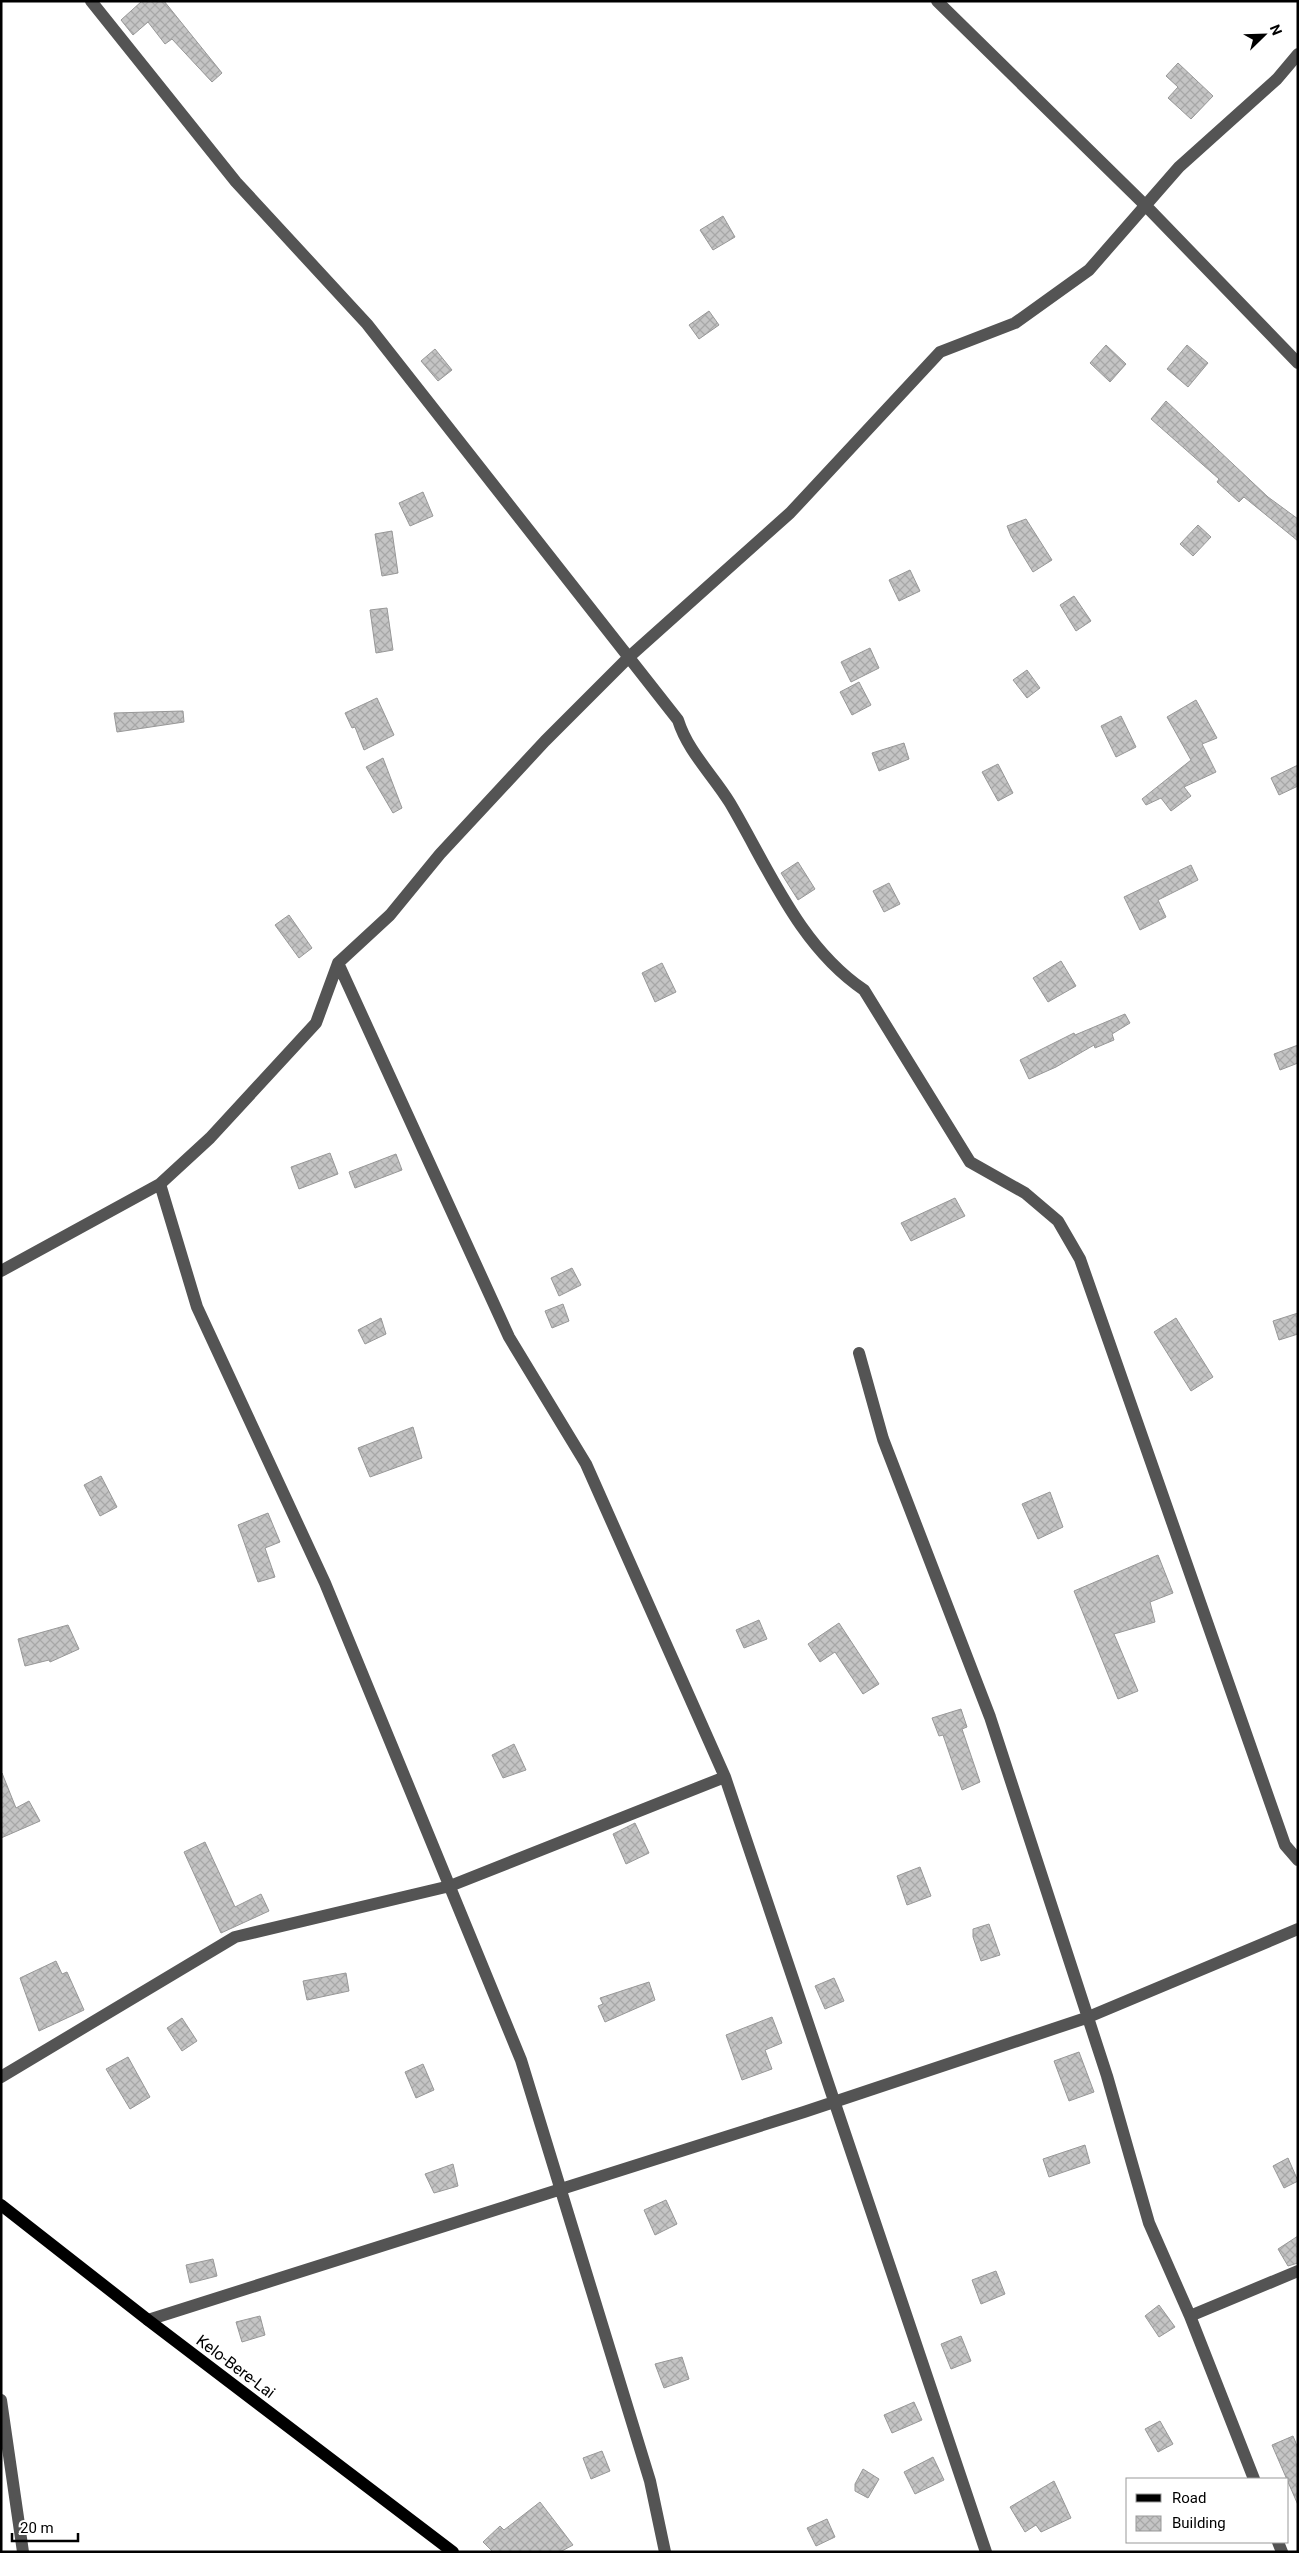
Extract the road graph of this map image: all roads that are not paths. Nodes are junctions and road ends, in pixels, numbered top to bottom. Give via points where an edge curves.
1 (91, 1) edge
2 (937, 1) edge
3 (1298, 54) edge
4 (1146, 206) junction
5 (1298, 363) edge
6 (629, 657) junction
7 (338, 963) junction
8 (160, 1184) junction
9 (1, 1271) edge
10 (859, 1353) dead end
11 (725, 1777) junction
12 (1298, 1860) edge
13 (450, 1886) junction
14 (1298, 1929) edge
15 (1086, 2018) junction
16 (1, 2078) edge
17 (834, 2102) junction
18 (561, 2189) junction
19 (1, 2205) edge
20 (1298, 2271) edge
21 (1190, 2316) junction
22 (148, 2320) junction
23 (1, 2400) edge
24 (1254, 2478) edge
25 (23, 2552) edge
26 (453, 2552) edge
27 (665, 2552) edge
28 (986, 2552) edge

1 - 6 street via 236,182 367,324
2 - 4 street
3 - 4 street via 1277,79 1179,168
4 - 5 street
4 - 6 street via 1089,270 1015,323 940,352 790,512
6 - 7 street via 544,741 440,854 390,915
6 - 12 street via 678,720 683,737 729,802 797,922 843,976 864,990 970,1162 1025,1193 1058,1221 1080,1259 1285,1845
7 - 8 street via 316,1023 210,1138
7 - 11 street via 509,1337 586,1464
8 - 9 street
8 - 13 street via 198,1307 325,1583
10 - 15 street via 883,1439 990,1717
11 - 13 street
11 - 17 street
13 - 16 street via 235,1937
13 - 18 street via 521,2060
14 - 15 street
15 - 17 street
15 - 21 street via 1107,2076 1149,2223
17 - 18 street
17 - 28 street
18 - 22 street
18 - 27 street via 650,2481
19 - 22 main road, Kelo-Bere-Lai
20 - 21 street
21 - 24 street
22 - 26 main road, Kelo-Bere-Lai
23 - 25 street

